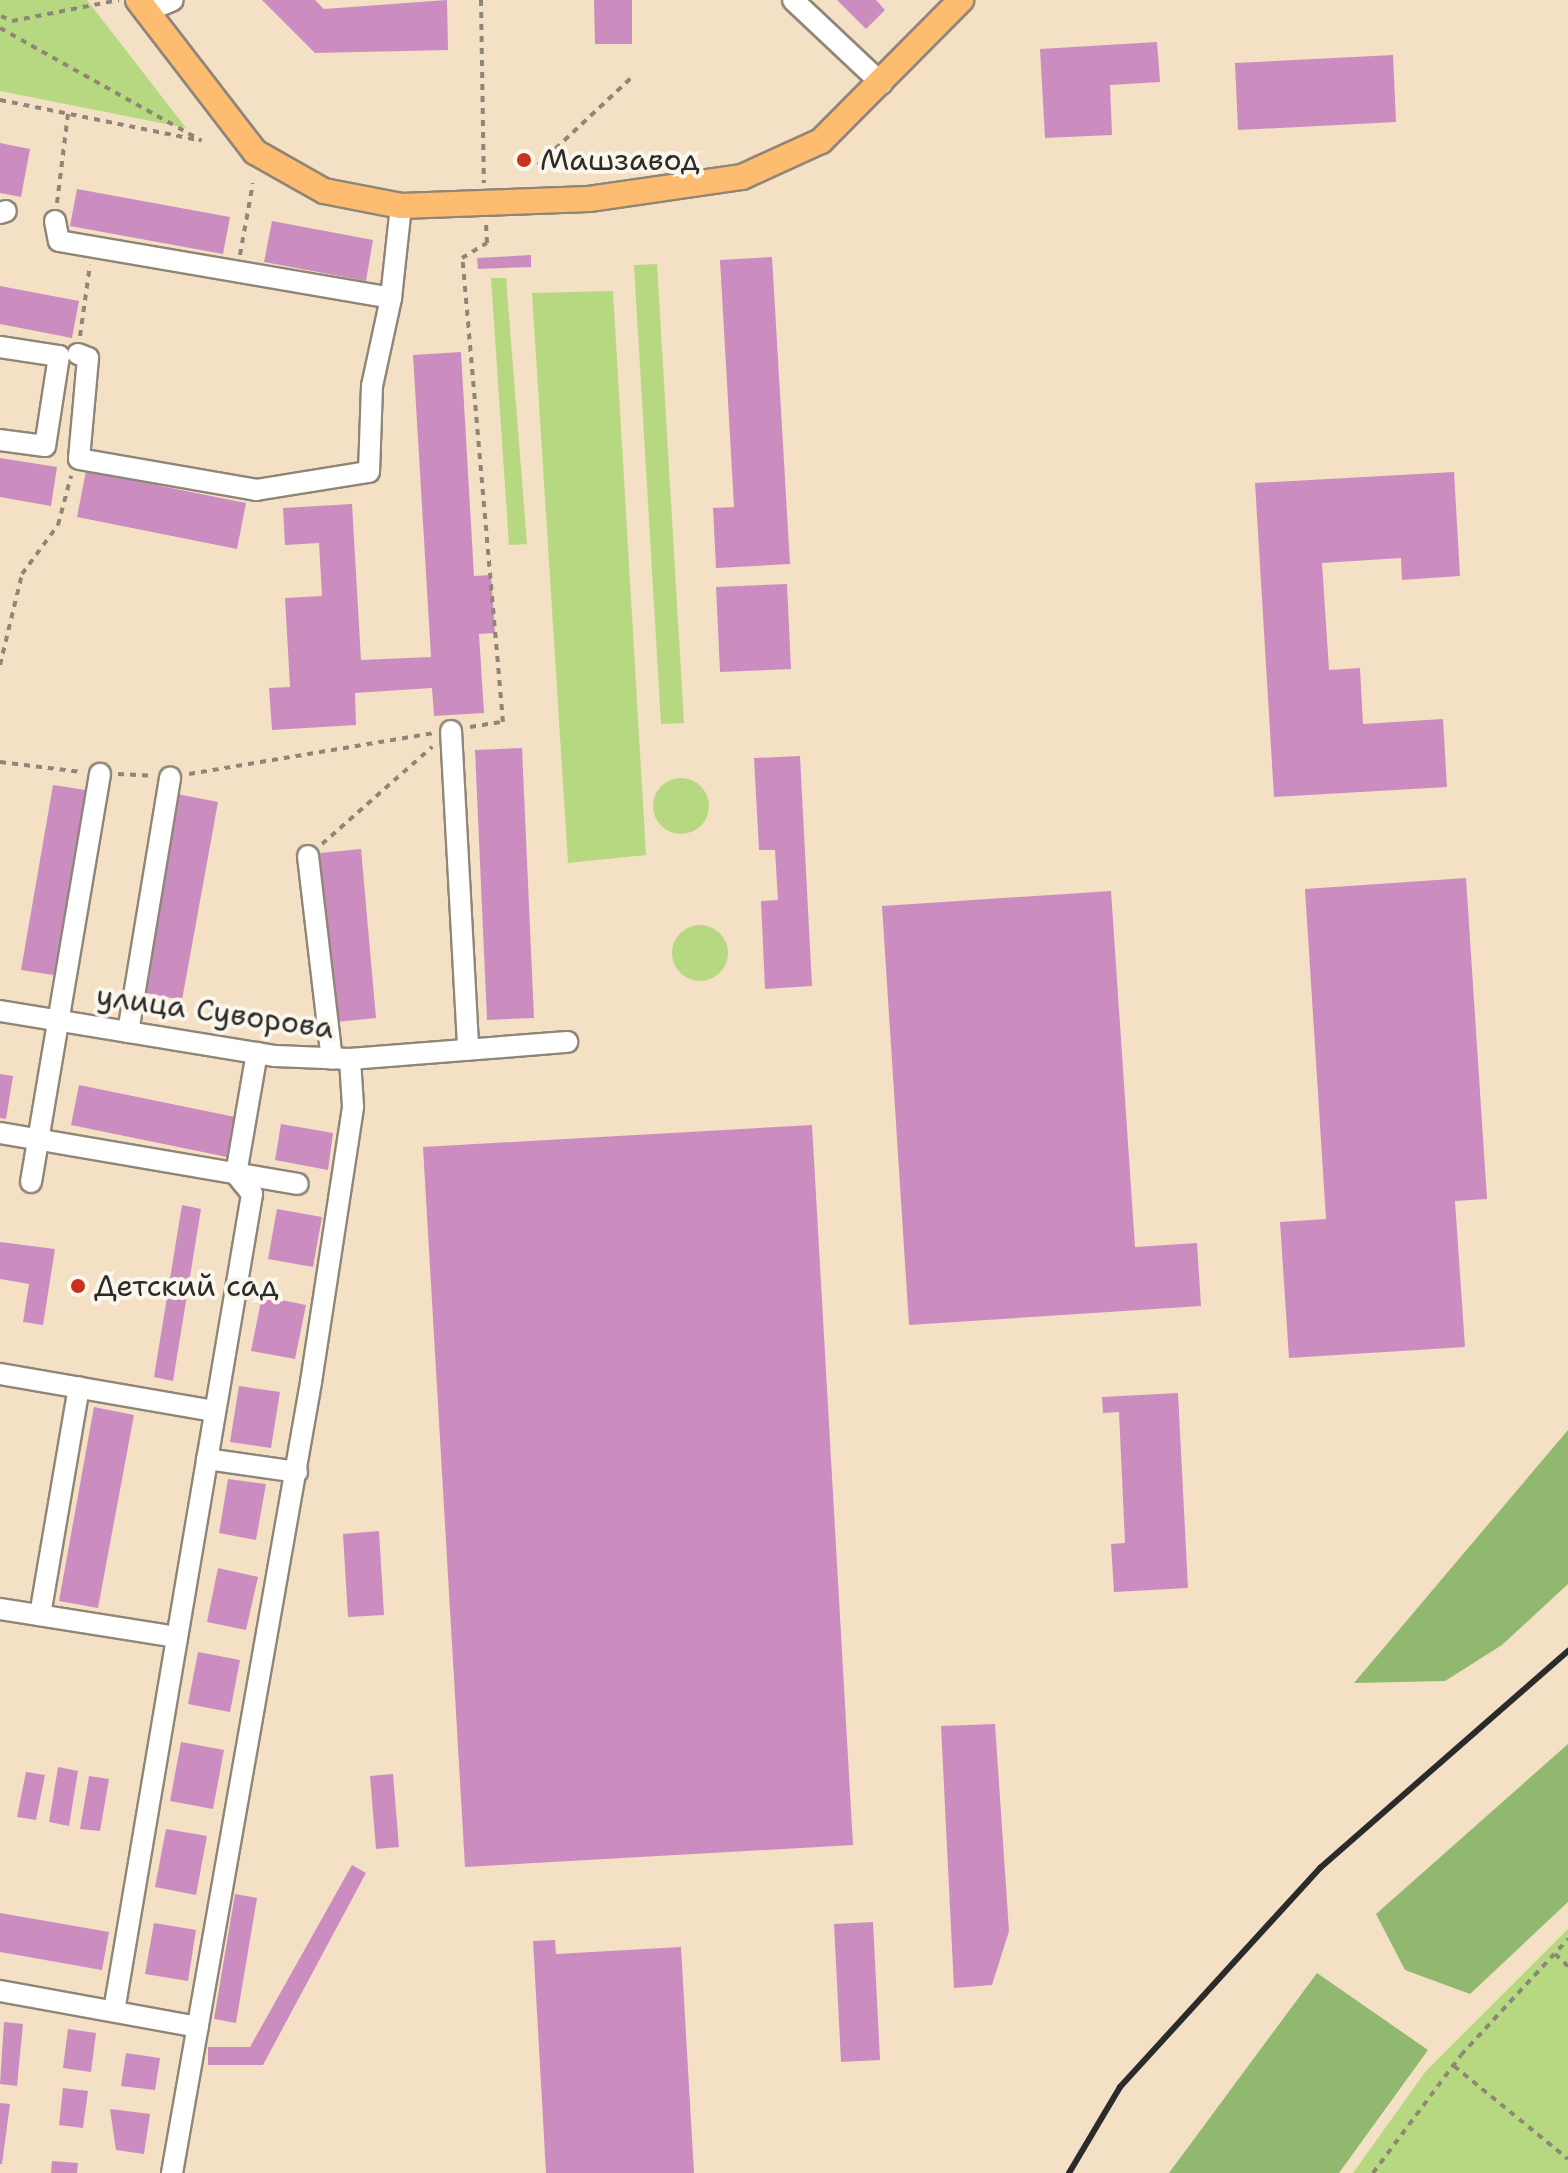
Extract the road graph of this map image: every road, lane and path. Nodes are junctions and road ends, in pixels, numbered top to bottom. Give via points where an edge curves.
1 (119, 0) edge
2 (173, 0) edge
3 (481, 0) edge
4 (793, 0) edge
5 (961, 0) edge
6 (141, 6) edge
7 (0, 15) edge
8 (0, 28) edge
9 (631, 78) dead end
10 (882, 84) junction
11 (0, 100) edge
12 (68, 114) junction
13 (538, 165) dead end
14 (253, 183) dead end
15 (485, 199) junction
16 (401, 206) junction
17 (55, 221) joint
18 (93, 247) junction
19 (237, 274) junction
20 (391, 298) junction
21 (0, 347) edge
22 (78, 354) joint
23 (0, 440) edge
24 (79, 459) junction
25 (0, 665) edge
26 (451, 731) junction
27 (0, 762) edge
28 (100, 774) junction
29 (170, 777) junction
30 (308, 856) joint
31 (0, 1011) edge
32 (54, 1020) junction
33 (128, 1032) junction
34 (567, 1042) dead end
35 (468, 1050) junction
36 (257, 1053) junction
37 (341, 1059) junction
38 (0, 1133) edge
39 (36, 1139) junction
40 (236, 1174) junction
41 (31, 1182) dead end
42 (298, 1184) dead end
43 (0, 1374) edge
44 (79, 1387) junction
45 (215, 1411) junction
46 (207, 1459) junction
47 (297, 1472) junction
48 (0, 1609) edge
49 (40, 1615) junction
50 (177, 1637) junction
51 (1568, 1939) edge
52 (1555, 1954) junction
53 (1568, 1966) edge
54 (0, 1991) edge
55 (114, 2011) junction
56 (198, 2027) junction
57 (1454, 2066) junction
58 (1568, 2159) edge
59 (172, 2173) edge
60 (1373, 2173) edge

1 - 7 path via 68,14
2 - 6 street
3 - 15 path
4 - 10 street
5 - 10 main road
6 - 16 main road via 255,152 324,191
8 - 12 path via 202,141
9 - 13 path
10 - 15 main road via 821,141 742,177 589,199
11 - 12 path
12 - 17 path
14 - 19 path
15 - 16 main road
15 - 26 path via 487,243 462,258 503,722
16 - 20 street
17 - 18 street via 59,241
18 - 19 street
18 - 22 path
19 - 20 street
20 - 24 street via 372,386 369,472 256,490
21 - 23 street via 59,356 45,446
22 - 24 street via 88,358
24 - 25 path via 58,525 22,574
26 - 29 path
26 - 30 path
26 - 35 street
27 - 28 path
28 - 29 path
28 - 32 street
29 - 33 street
30 - 37 street
31 - 32 street, улица Суворова
32 - 33 street, улица Суворова
32 - 39 street
33 - 36 street, улица Суворова
34 - 35 street, улица Суворова
35 - 37 street, улица Суворова
36 - 37 street, улица Суворова
36 - 40 street
37 - 47 street via 353,1106
38 - 39 street
39 - 40 street
39 - 41 street
40 - 42 street
40 - 45 street via 252,1194
43 - 44 street
44 - 45 street
44 - 49 street
45 - 46 street
46 - 47 street
46 - 50 street
47 - 56 street
48 - 49 street
49 - 50 street
50 - 55 street
51 - 52 path
52 - 53 path
52 - 57 path
54 - 55 street
55 - 56 street
56 - 59 street
57 - 58 path
57 - 60 path

